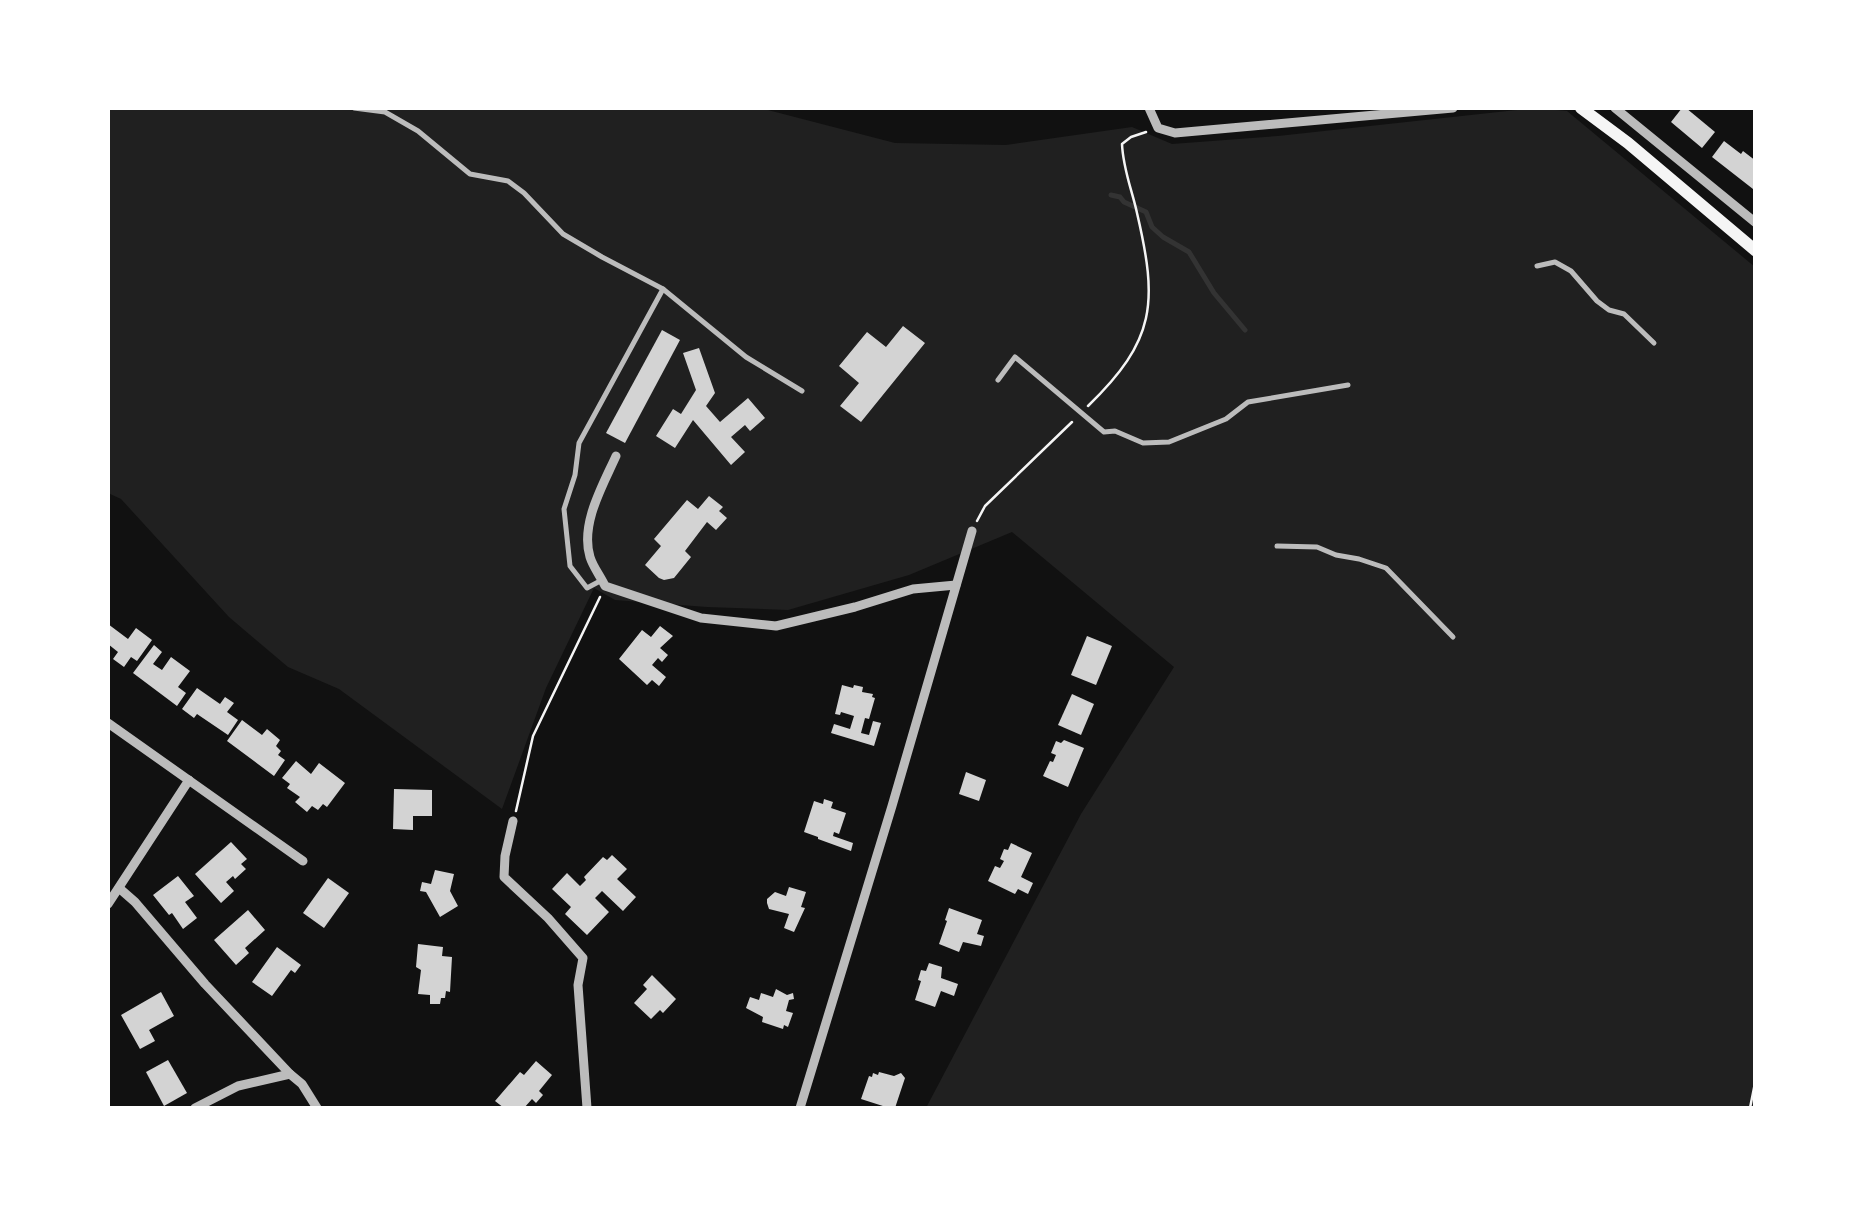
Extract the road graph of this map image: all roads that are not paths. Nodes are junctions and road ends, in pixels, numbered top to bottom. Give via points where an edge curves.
1 (354, 108) edge
2 (1148, 108) edge
3 (1452, 108) edge
4 (1581, 108) edge
5 (1615, 108) edge
6 (377, 109) edge
7 (1756, 223) edge
8 (1756, 251) edge
9 (1537, 266) dead end
10 (664, 288) junction
11 (1654, 343) dead end
12 (998, 380) dead end
13 (1348, 385) dead end
14 (802, 391) dead end
15 (616, 456) dead end
16 (972, 531) road end
17 (1278, 546) dead end
18 (604, 583) junction
19 (956, 586) junction
20 (1453, 637) dead end
21 (108, 723) edge
22 (189, 780) junction
23 (513, 821) road end
24 (303, 860) dead end
25 (119, 888) junction
26 (108, 904) edge
27 (290, 1074) junction
28 (196, 1108) edge
29 (317, 1108) edge
30 (587, 1108) edge
31 (800, 1108) edge

1 - 6 lane
2 - 3 street via 1158,128 1174,133
4 - 8 main road
5 - 7 street
6 - 10 lane via 470,174 508,181 563,234
9 - 11 lane via 1555,262 1571,271 1597,301 1624,314
10 - 14 lane via 746,357
10 - 18 lane via 579,443 564,509 570,566 586,588
12 - 13 lane via 1016,357 1104,432 1152,444 1226,419 1248,402
15 - 18 street via 588,535 590,558
16 - 19 street
17 - 20 lane via 1317,547 1386,568
18 - 19 street via 701,618 776,626 913,589
19 - 31 street
21 - 22 street
22 - 24 street
22 - 25 street
23 - 30 street via 504,877 583,958 578,985
25 - 26 street
25 - 27 street
27 - 28 street via 238,1086
27 - 29 street

